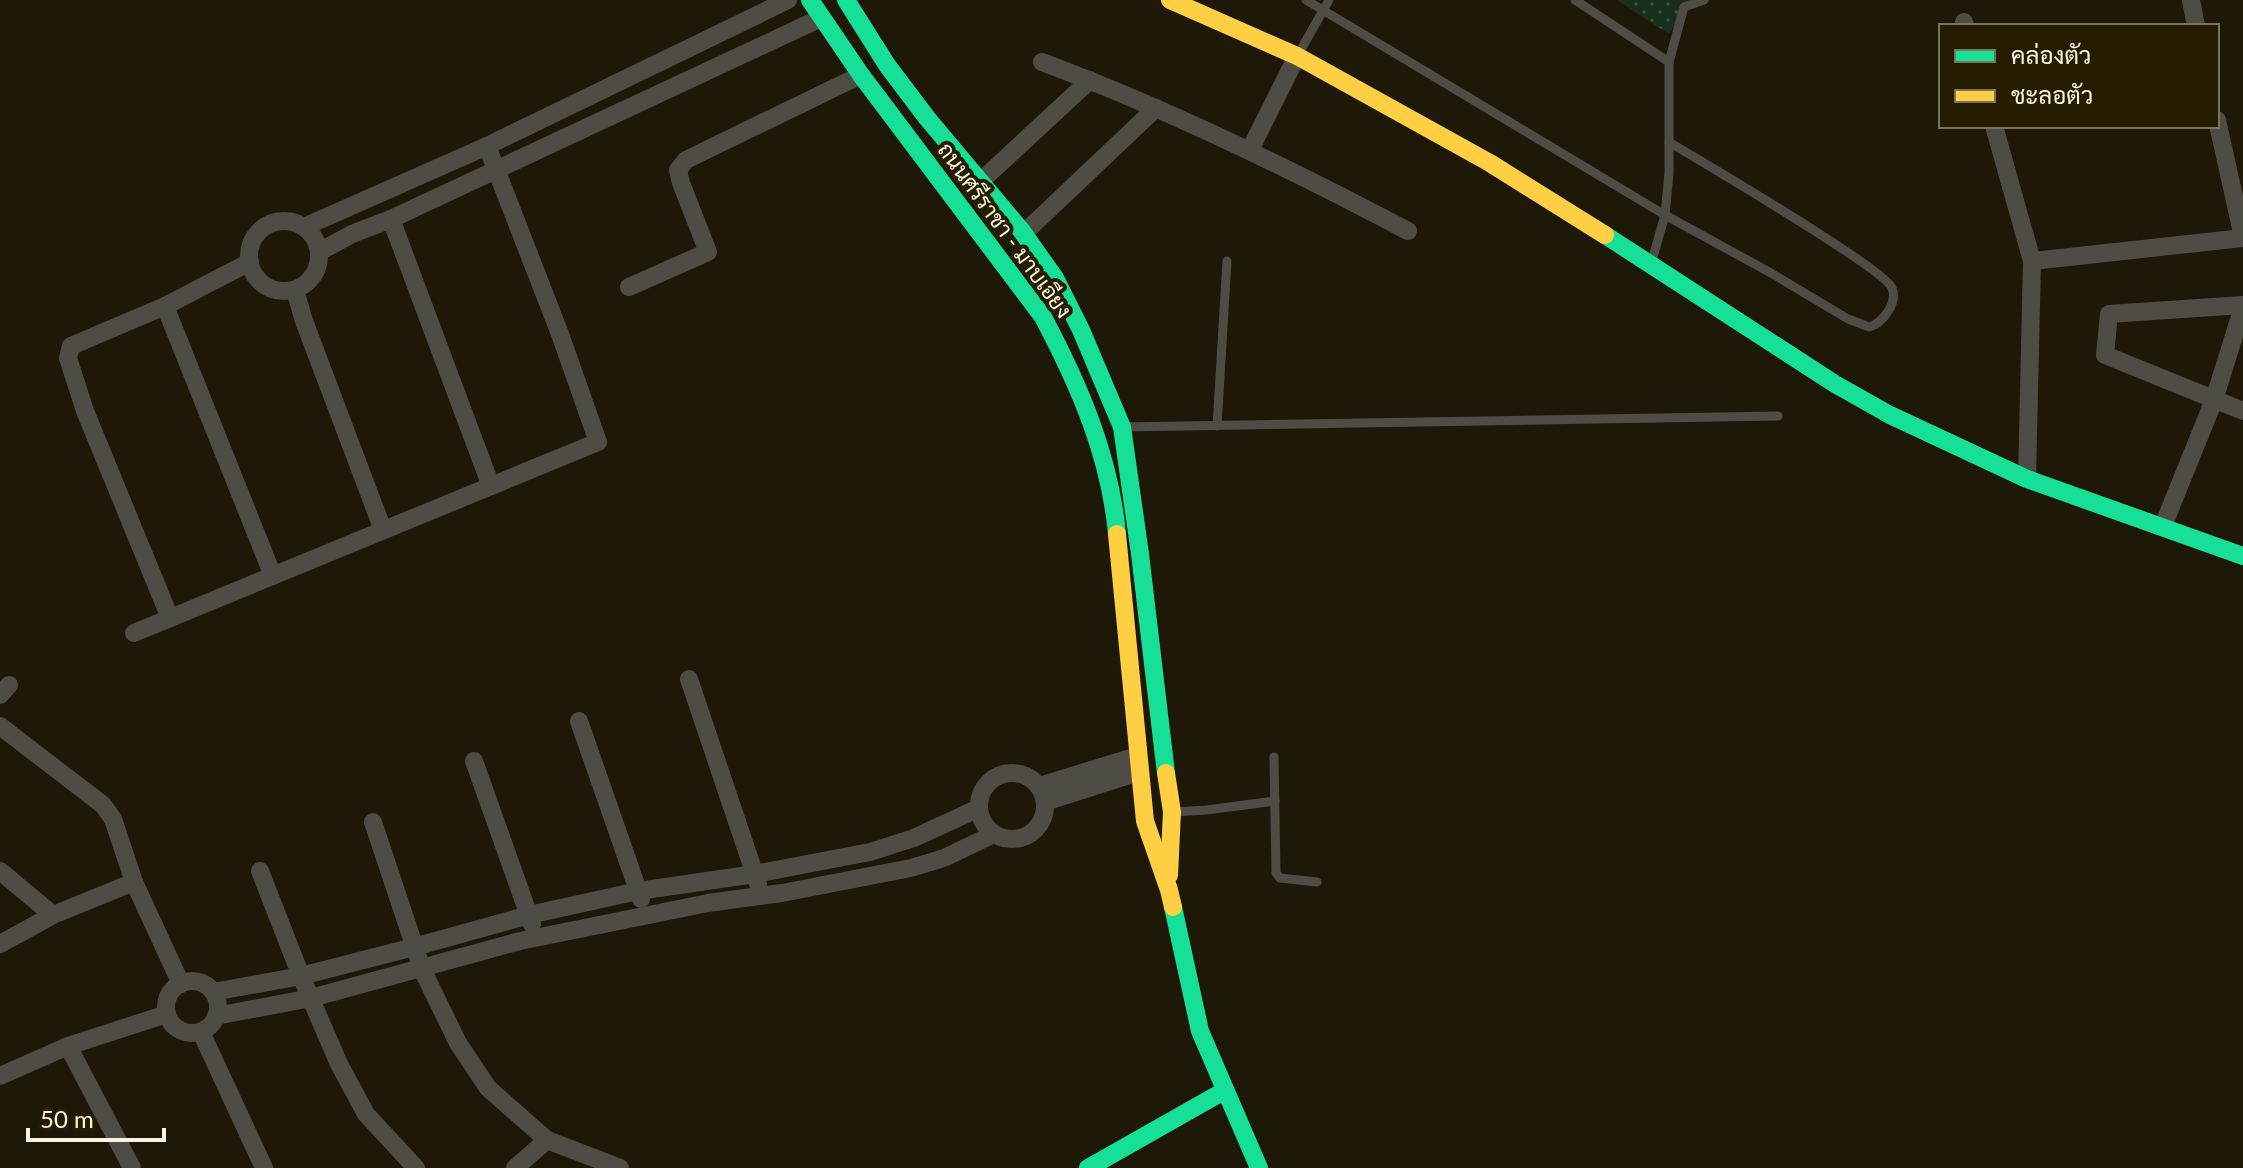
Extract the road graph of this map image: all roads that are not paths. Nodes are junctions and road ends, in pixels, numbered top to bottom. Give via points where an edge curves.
1 (788, 0) edge
2 (810, 0) edge
3 (846, 0) edge
4 (1170, 0) edge
5 (1306, 0) edge
6 (1575, 0) edge
7 (1704, 0) edge
8 (2191, 0) edge
9 (1326, 5) edge
10 (821, 18) junction
11 (2196, 24) edge
12 (1297, 56) junction
13 (1042, 62) dead end
14 (1669, 62) junction
15 (861, 75) junction
16 (1090, 80) junction
17 (1156, 108) junction
18 (1995, 128) edge
19 (2219, 128) edge
20 (1669, 142) junction
21 (487, 146) junction
22 (1250, 150) junction
23 (496, 170) junction
24 (980, 182) junction
25 (1665, 215) junction
26 (391, 219) junction
27 (304, 227) junction
28 (1408, 231) dead end
29 (1023, 234) junction
30 (2243, 238) edge
31 (319, 252) junction
32 (1227, 261) dead end
33 (2032, 261) junction
34 (250, 262) junction
35 (1651, 264) junction
36 (629, 287) dead end
37 (295, 290) junction
38 (165, 306) junction
39 (2243, 306) edge
40 (2214, 400) junction
41 (2243, 411) edge
42 (1778, 416) dead end
43 (1217, 426) junction
44 (1122, 427) junction
45 (2027, 479) junction
46 (491, 486) junction
47 (2163, 526) junction
48 (383, 530) junction
49 (2243, 556) edge
50 (273, 576) junction
51 (170, 618) junction
52 (134, 633) dead end
53 (689, 679) dead end
54 (579, 721) dead end
55 (0, 726) edge
56 (1274, 757) dead end
57 (1164, 759) junction
58 (474, 761) dead end
59 (1138, 764) junction
60 (1042, 794) junction
61 (1275, 801) junction
62 (979, 808) junction
63 (1172, 812) junction
64 (373, 822) dead end
65 (994, 834) junction
66 (914, 838) junction
67 (925, 864) junction
68 (0, 871) edge
69 (260, 871) dead end
70 (755, 874) junction
71 (134, 882) junction
72 (1317, 882) dead end
73 (1169, 890) junction
74 (638, 891) junction
75 (762, 896) junction
76 (53, 915) junction
77 (529, 915) junction
78 (645, 915) junction
79 (536, 938) junction
80 (0, 944) edge
81 (414, 947) junction
82 (422, 969) junction
83 (301, 976) junction
84 (181, 984) junction
85 (213, 992) junction
86 (311, 998) junction
87 (167, 1014) junction
88 (216, 1016) junction
89 (201, 1032) junction
90 (68, 1046) junction
91 (0, 1076) edge
92 (1224, 1091) junction
93 (547, 1140) junction
94 (132, 1168) edge
95 (264, 1168) edge
96 (416, 1168) edge
97 (515, 1168) edge
98 (620, 1168) edge
99 (1088, 1168) edge
100 (1259, 1168) edge

1 - 21 street
2 - 10 main road, ถนนศรีราชา - มาบเอียง
3 - 24 main road, ถนนศรีราชา - มาบเอียง via 887,65
4 - 12 main road
5 - 9 lane
6 - 14 lane
7 - 14 lane via 1684,7
8 - 11 street
9 - 12 lane
9 - 25 lane
10 - 15 main road, ถนนศรีราชา - มาบเอียง
10 - 23 street
12 - 22 street
12 - 35 main road via 1490,163
13 - 16 street
14 - 20 lane
15 - 36 street via 686,160 678,170 681,183 708,252
15 - 59 main road, ถนนศรีราชา - มาบเอียง via 1043,317 1094,428 1116,518
16 - 17 street
16 - 24 street
17 - 22 street
17 - 29 street
18 - 33 street
19 - 30 street
20 - 25 lane
20 - 25 lane via 1881,276 1892,288 1892,303 1876,325 1862,326
21 - 23 street
21 - 27 street
22 - 28 street
23 - 26 street
23 - 46 street via 598,442
24 - 29 main road, ถนนศรีราชา - มาบเอียง
25 - 35 lane
26 - 31 street
26 - 46 street
27 - 31 street
27 - 34 street via 281,221 261,230
29 - 44 main road, ถนนศรีราชา - มาบเอียง via 1067,300
30 - 33 street
31 - 37 street via 316,272
32 - 43 lane
33 - 45 street
34 - 37 street via 268,287
34 - 38 street
35 - 45 main road via 1835,384
37 - 48 street
38 - 50 street
38 - 51 street via 71,346 68,358
39 - 40 street
39 - 40 street via 2109,314 2105,355
40 - 41 street
40 - 47 street
42 - 43 lane
43 - 44 lane
44 - 57 main road, ถนนศรีราชา - มาบเอียง
45 - 47 main road
46 - 48 street
47 - 49 main road
48 - 50 street
50 - 51 street
51 - 52 street
53 - 70 street
54 - 74 street
55 - 71 street via 103,805 113,819
56 - 61 lane
57 - 59 main road
57 - 63 main road, ถนนศรีราชา - มาบเอียง
58 - 77 street
59 - 60 street
59 - 73 main road, ถนนศรีราชา - มาบเอียง via 1145,821
60 - 62 street via 1027,776 998,776 983,789
60 - 65 street via 1045,814 1034,831 1014,839
61 - 63 lane
61 - 72 lane via 1278,876
62 - 65 street
62 - 66 street
63 - 73 main road, ถนนศรีราชา - มาบเอียง
64 - 81 street
65 - 67 street
66 - 67 street
66 - 70 street
67 - 75 street
68 - 76 street
69 - 83 street
70 - 74 street
70 - 75 street
71 - 76 street
71 - 84 street
73 - 92 main road, ถนนศรีราชา - มาบเอียง via 1200,1031
74 - 77 street
74 - 78 street
75 - 78 street
76 - 80 street
77 - 79 street
77 - 81 street
78 - 79 street
79 - 82 street
81 - 82 street
81 - 83 street
82 - 86 street
82 - 93 street via 458,1043 488,1088
83 - 85 street
83 - 86 street
84 - 85 street via 199,982
84 - 87 street via 167,999
85 - 88 street
86 - 88 street
86 - 96 street via 366,1114
87 - 89 street via 176,1028
87 - 90 street
88 - 89 street
89 - 95 street
90 - 91 street
90 - 94 street
92 - 99 main road
92 - 100 main road, ถนนศรีราชา - มาบเอียง
93 - 97 street
93 - 98 street

